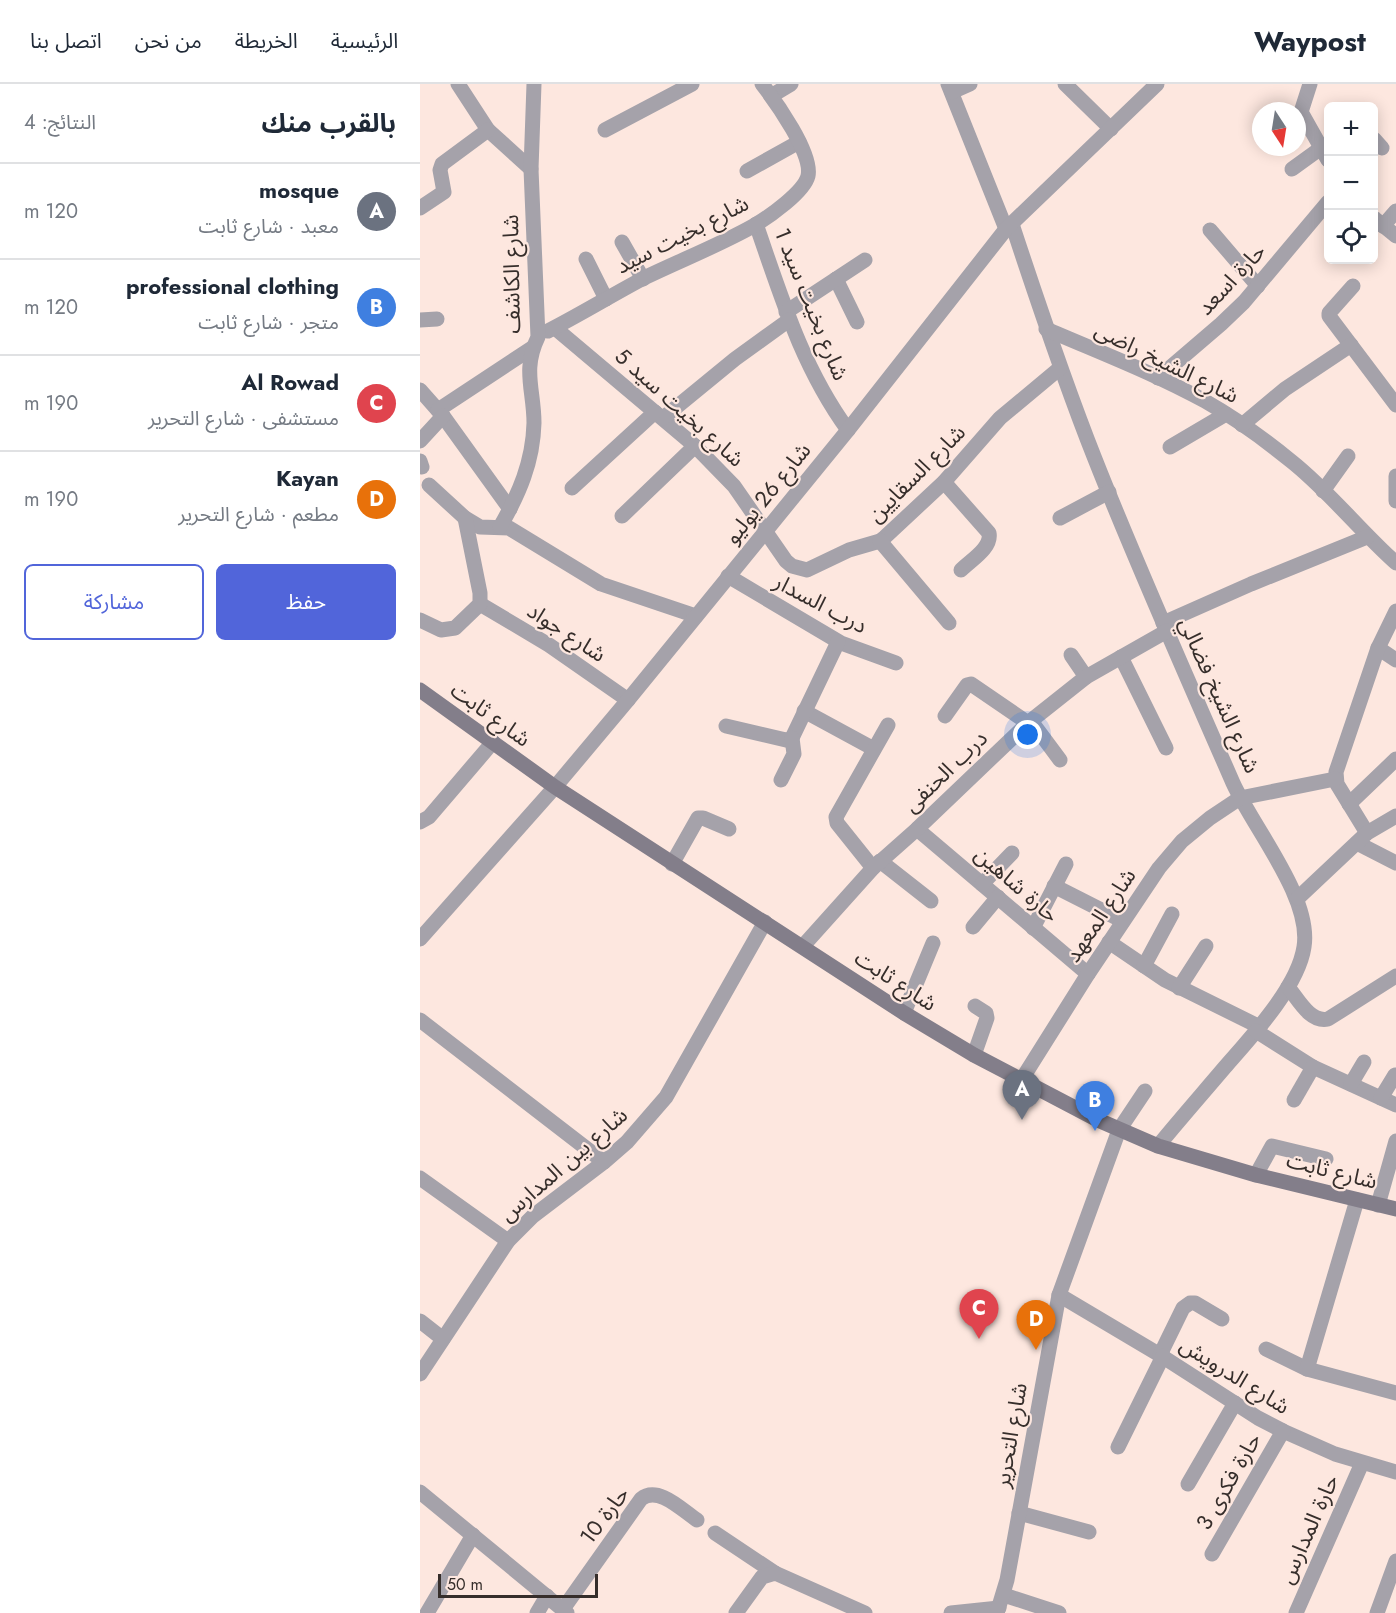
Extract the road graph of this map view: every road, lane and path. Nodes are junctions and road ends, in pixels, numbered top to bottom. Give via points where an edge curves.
1 (458, 84) edge
2 (534, 84) edge
3 (692, 84) edge
4 (791, 84) edge
5 (970, 84) edge
6 (1065, 84) edge
7 (1157, 84) edge
8 (1310, 84) edge
9 (950, 88) edge
10 (766, 90) edge
11 (1111, 129) junction
12 (488, 130) junction
13 (605, 130) dead end
14 (799, 142) junction
15 (1324, 151) edge
16 (1324, 155) edge
17 (531, 169) junction
18 (1292, 169) dead end
19 (747, 171) dead end
20 (420, 208) edge
21 (1324, 208) edge
22 (1396, 211) edge
23 (1378, 222) edge
24 (756, 224) junction
25 (1009, 226) junction
26 (1210, 230) dead end
27 (1396, 236) edge
28 (622, 242) dead end
29 (585, 259) dead end
30 (865, 260) dead end
31 (643, 279) junction
32 (836, 279) junction
33 (1258, 286) junction
34 (1353, 286) dead end
35 (606, 299) junction
36 (788, 316) junction
37 (437, 318) dead end
38 (420, 320) edge
39 (857, 322) dead end
40 (555, 328) junction
41 (1046, 328) junction
42 (535, 342) junction
43 (1351, 345) junction
44 (1060, 368) junction
45 (1158, 378) junction
46 (420, 389) edge
47 (1396, 405) edge
48 (440, 413) junction
49 (1226, 414) junction
50 (659, 415) junction
51 (1242, 425) junction
52 (848, 430) junction
53 (420, 441) edge
54 (695, 446) junction
55 (1170, 447) dead end
56 (1348, 456) dead end
57 (1396, 476) edge
58 (944, 482) junction
59 (429, 485) dead end
60 (572, 488) dead end
61 (1323, 491) junction
62 (1108, 492) junction
63 (1396, 501) edge
64 (510, 509) junction
65 (622, 516) dead end
66 (465, 518) junction
67 (1060, 518) dead end
68 (500, 527) junction
69 (766, 530) junction
70 (1367, 537) junction
71 (880, 541) junction
72 (1396, 563) edge
73 (961, 570) dead end
74 (728, 576) junction
75 (480, 603) junction
76 (1396, 611) edge
77 (696, 616) junction
78 (420, 620) edge
79 (949, 622) dead end
80 (1165, 627) junction
81 (838, 642) junction
82 (1378, 648) junction
83 (1071, 655) dead end
84 (1121, 657) junction
85 (1396, 660) edge
86 (896, 663) dead end
87 (1086, 677) junction
88 (420, 690) edge
89 (628, 700) junction
90 (804, 711) junction
91 (945, 716) dead end
92 (1029, 722) junction
93 (888, 725) dead end
94 (726, 726) dead end
95 (792, 738) junction
96 (493, 742) junction
97 (1166, 748) dead end
98 (874, 749) junction
99 (1396, 759) edge
100 (1060, 760) dead end
101 (1335, 779) junction
102 (781, 780) dead end
103 (555, 787) junction
104 (1240, 798) junction
105 (1348, 804) junction
106 (1396, 816) edge
107 (420, 822) edge
108 (729, 829) dead end
109 (917, 829) junction
110 (1362, 838) junction
111 (1012, 853) dead end
112 (1396, 863) edge
113 (672, 864) junction
114 (877, 864) junction
115 (1066, 864) dead end
116 (982, 884) junction
117 (1054, 886) junction
118 (998, 897) junction
119 (1298, 898) junction
120 (931, 901) dead end
121 (1172, 914) dead end
122 (1123, 921) junction
123 (765, 922) junction
124 (973, 927) dead end
125 (1033, 928) junction
126 (420, 939) edge
127 (1109, 942) junction
128 (933, 943) dead end
129 (803, 946) junction
130 (1206, 946) dead end
131 (1144, 966) junction
132 (1088, 974) junction
133 (1396, 976) edge
134 (1288, 987) junction
135 (1179, 988) junction
136 (975, 1006) dead end
137 (904, 1012) junction
138 (420, 1020) edge
139 (1258, 1029) junction
140 (974, 1055) junction
141 (1364, 1062) dead end
142 (1313, 1067) junction
143 (1395, 1076) edge
144 (1022, 1079) junction
145 (1351, 1084) junction
146 (1145, 1091) dead end
147 (1380, 1098) junction
148 (1294, 1100) dead end
149 (1396, 1106) edge
150 (1119, 1131) junction
151 (1396, 1141) edge
152 (1158, 1146) junction
153 (1326, 1159) dead end
154 (604, 1162) junction
155 (1256, 1175) junction
156 (420, 1178) edge
157 (1357, 1200) junction
158 (1378, 1205) junction
159 (1396, 1209) edge
160 (508, 1241) junction
161 (1059, 1295) junction
162 (1222, 1319) dead end
163 (420, 1321) edge
164 (443, 1339) junction
165 (1266, 1349) dead end
166 (1161, 1355) junction
167 (1307, 1369) junction
168 (420, 1374) edge
169 (1396, 1394) edge
170 (1235, 1403) junction
171 (1283, 1431) junction
172 (1118, 1447) dead end
173 (1362, 1463) junction
174 (1396, 1472) edge
175 (1188, 1484) dead end
176 (420, 1492) edge
177 (1019, 1513) junction
178 (696, 1520) dead end
179 (1089, 1532) dead end
180 (715, 1533) dead end
181 (473, 1535) junction
182 (1212, 1554) dead end
183 (1396, 1561) edge
184 (775, 1573) junction
185 (548, 1596) junction
186 (1000, 1605) edge
187 (565, 1611) edge
188 (427, 1613) edge
189 (537, 1613) edge
190 (736, 1613) edge
191 (865, 1613) edge
192 (951, 1613) edge
193 (1059, 1613) edge
194 (1296, 1613) edge
195 (1377, 1613) edge

1 - 12 street
2 - 17 street, شارع الكاشف
3 - 13 street
4 - 10 street
5 - 9 street
6 - 11 street
7 - 11 street, شارع 26 يوليو
8 - 15 street via 1300,109
9 - 25 street, شارع الشيخ فضالي
10 - 14 street, شارع بخيت سيد
11 - 25 street, شارع 26 يوليو
12 - 17 street
12 - 20 street via 441,164 444,192
14 - 19 street
14 - 24 street, شارع بخيت سيد via 808,163 805,184
16 - 18 street
17 - 42 street, شارع الكاشف
21 - 33 street, حارة اسعد
22 - 23 street
23 - 27 street
24 - 31 street, شارع بخيت سيد
24 - 36 street, شارع بخيت سيد 1
25 - 41 street, شارع الشيخ فضالي
25 - 52 street, شارع 26 يوليو
26 - 33 street
28 - 31 street
29 - 35 street
30 - 32 street
31 - 35 street, شارع بخيت سيد
32 - 36 street
32 - 39 street
33 - 45 street, حارة اسعد
34 - 43 street via 1329,313
35 - 40 street, شارع بخيت سيد
36 - 50 street
36 - 52 street, شارع بخيت سيد 1 via 812,373
37 - 38 street
40 - 42 street, شارع بخيت سيد
40 - 50 street, شارع بخيت سيد 5
41 - 44 street, شارع الشيخ فضالي
41 - 45 street, شارع الشيخ راضى
42 - 48 street, شارع بخيت سيد
42 - 64 street, شارع الكاشف via 529,365 532,443
43 - 47 street
43 - 51 street via 1285,389
44 - 58 street, شارع السقايين via 1000,418
44 - 62 street, شارع الشيخ فضالي
45 - 49 street, شارع الشيخ راضى
46 - 48 street
48 - 53 street, شارع بخيت سيد
48 - 64 street
49 - 51 street, شارع الشيخ راضى
49 - 55 street
50 - 54 street, شارع بخيت سيد 5
50 - 60 street
51 - 61 street, شارع الشيخ راضى via 1293,462
52 - 69 street, شارع 26 يوليو
54 - 65 street
54 - 69 street, شارع بخيت سيد 5 via 730,480
56 - 61 street
57 - 63 street
58 - 71 street, شارع السقايين
58 - 73 street via 990,537 989,544
59 - 66 street
61 - 70 street, شارع الشيخ راضى
62 - 67 street
62 - 80 street, شارع الشيخ فضالي
64 - 68 street, شارع الكاشف
66 - 68 street via 480,527
66 - 75 street
68 - 77 street via 518,532 600,584
69 - 71 street, شارع السقايين via 786,561 807,570 849,550
69 - 74 street, شارع 26 يوليو
70 - 72 street, شارع الشيخ راضى
70 - 80 street, درب الحنفى via 1251,584
71 - 79 street
74 - 77 street, شارع 26 يوليو
74 - 81 street, درب السدار
75 - 78 street via 455,628 441,630
75 - 89 street, شارع جواد
76 - 82 street
77 - 89 street, شارع 26 يوليو
80 - 84 street, درب الحنفى
80 - 104 street, شارع الشيخ فضالي
81 - 86 street, درب السدار
81 - 90 street
82 - 85 street
82 - 101 street
83 - 87 street
84 - 87 street, درب الحنفى
84 - 97 street
87 - 92 street, درب الحنفى
88 - 96 main road, شارع ثابت
89 - 103 street, شارع 26 يوليو
90 - 95 street
90 - 98 street
91 - 92 street via 971,684
92 - 100 street
92 - 109 street, درب الحنفى
93 - 98 street
94 - 95 street
95 - 102 street via 794,753
96 - 103 main road, شارع ثابت
96 - 107 street via 429,817
98 - 114 street via 836,820
99 - 105 street
101 - 104 street
101 - 105 street
103 - 113 main road, شارع ثابت
103 - 126 street, شارع 26 يوليو
104 - 119 street, شارع الشيخ فضالي
104 - 122 street, شارع المعهد via 1182,841
105 - 110 street
106 - 110 street
108 - 113 street via 698,818
109 - 114 street, درب الحنفى
109 - 116 street, حارة شاهين
110 - 112 street
110 - 119 street
111 - 116 street
113 - 123 main road, شارع ثابت
114 - 120 street
114 - 129 street, درب الحنفى
115 - 117 street
116 - 118 street, حارة شاهين
117 - 122 street
117 - 125 street
118 - 124 street
118 - 125 street, حارة شاهين
119 - 134 street, شارع الشيخ فضالي via 1305,922 1305,946
121 - 131 street
122 - 127 street, شارع المعهد
123 - 129 main road, شارع ثابت
123 - 154 street, شارع بين المدارس via 666,1097
125 - 132 street, حارة شاهين
127 - 131 street
127 - 132 street, شارع المعهد
128 - 137 street
129 - 137 main road, شارع ثابت
130 - 135 street
131 - 135 street
132 - 144 street, شارع المعهد
133 - 134 street via 1323,1020 1313,1017
134 - 139 street, شارع الشيخ فضالي
135 - 139 street
136 - 140 street via 987,1018
137 - 140 main road, شارع ثابت
138 - 154 street
139 - 142 street
139 - 152 street, شارع الشيخ فضالي
140 - 144 main road, شارع ثابت
141 - 145 street
142 - 145 street
142 - 148 street
143 - 147 street
144 - 150 main road, شارع ثابت
145 - 147 street
146 - 150 street, شارع التحرير
147 - 149 street
150 - 152 main road, شارع ثابت
150 - 161 street, شارع التحرير
151 - 158 street
152 - 155 main road, شارع ثابت
153 - 155 street via 1272,1146
154 - 160 street, شارع بين المدارس via 533,1216
155 - 157 main road, شارع ثابت
156 - 160 street
157 - 158 main road, شارع ثابت
157 - 167 street
158 - 159 main road, شارع ثابت
160 - 164 street, شارع بين المدارس
161 - 166 street, شارع الدرويش
161 - 177 street, شارع التحرير
162 - 166 street via 1195,1304 1186,1305
163 - 164 street
164 - 168 street, شارع بين المدارس
165 - 167 street
166 - 170 street, شارع الدرويش
166 - 172 street
167 - 169 street
170 - 171 street, شارع الدرويش
170 - 175 street
171 - 173 street, شارع الدرويش
171 - 182 street, حارة فكرى 3
173 - 174 street, شارع الدرويش
173 - 194 street, حارة المدارس
176 - 181 street
177 - 179 street
177 - 186 street, شارع التحرير
178 - 187 street, حارة 10 via 658,1494 646,1495
180 - 184 street
181 - 185 street
181 - 188 street
183 - 195 street
184 - 190 street via 762,1577
184 - 191 street
185 - 187 street
185 - 189 street
186 - 192 street
186 - 193 street

